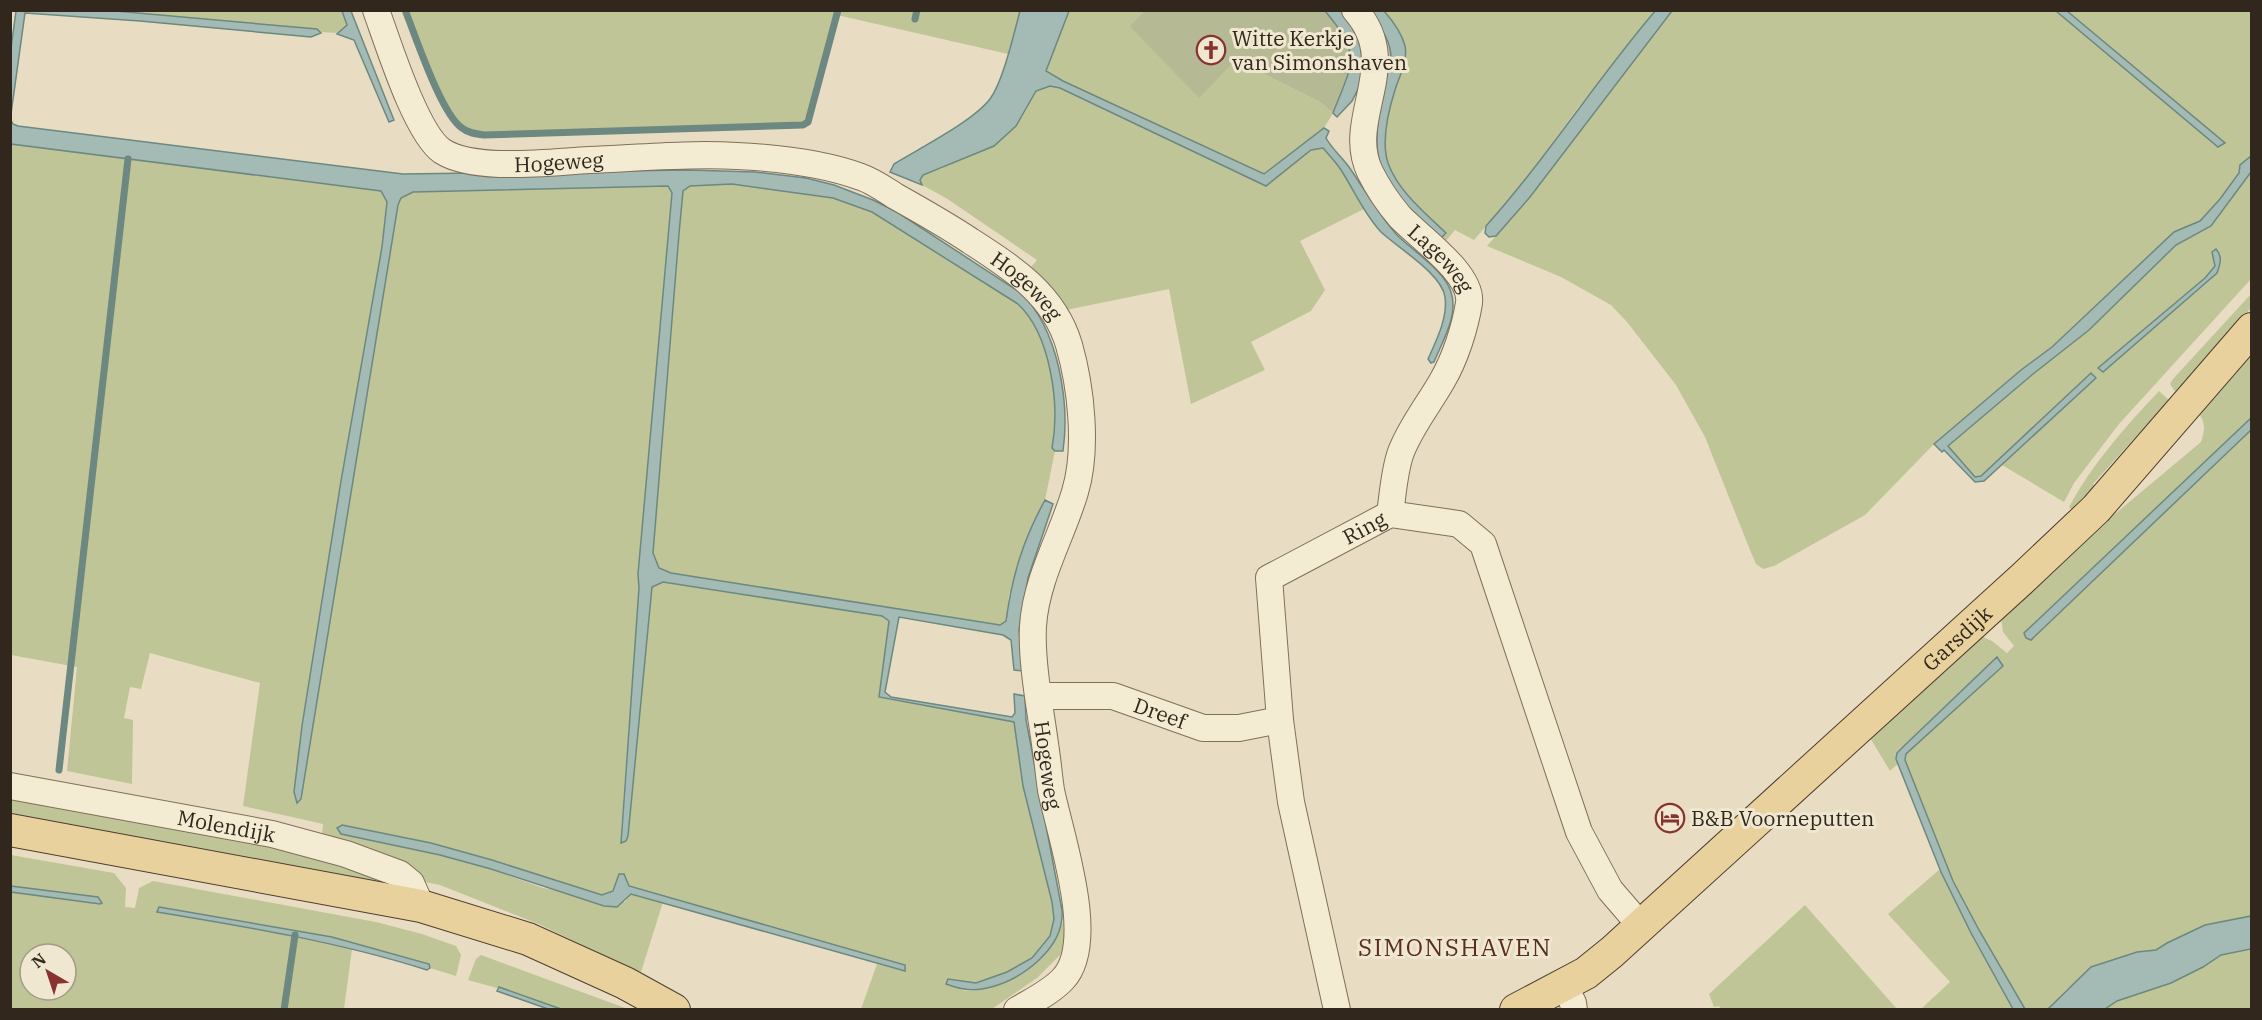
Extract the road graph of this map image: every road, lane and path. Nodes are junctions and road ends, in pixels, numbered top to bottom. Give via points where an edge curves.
1 (376, 10) edge
2 (1355, 10) edge
3 (2252, 328) edge
4 (1390, 514) junction
5 (1040, 696) junction
6 (1280, 720) junction
7 (10, 786) edge
8 (10, 830) edge
9 (421, 906) junction
10 (1641, 926) junction
11 (1569, 997) edge
12 (674, 1010) edge
13 (1017, 1010) edge
14 (1337, 1010) edge
15 (1516, 1010) edge

1 - 5 street, Hogeweg via 418,120 446,154 495,164 736,156 812,164 862,177 1014,269 1038,291 1052,309 1070,346 1080,402 1081,435 1076,490 1047,568 1033,625
2 - 4 street, Lageweg via 1371,38 1376,57 1362,136 1369,170 1401,218 1456,271 1467,286 1469,302 1444,379 1400,454
3 - 10 main road, Garsdijk via 2096,509
4 - 6 street, Ring via 1269,578
4 - 10 street, Ring via 1459,524 1483,544 1579,832 1610,890
5 - 6 street, Dreef via 1113,696 1203,728 1239,728
5 - 13 street, Hogeweg via 1051,788 1078,916 1078,938 1072,965 1063,979
6 - 14 street, Ring via 1291,802
7 - 9 street, Molendijk via 272,834 346,855 400,874 411,883
8 - 9 main road, Molendijk
9 - 12 main road, Molendijk via 528,939
10 - 11 main road via 1586,973
11 - 15 main road

